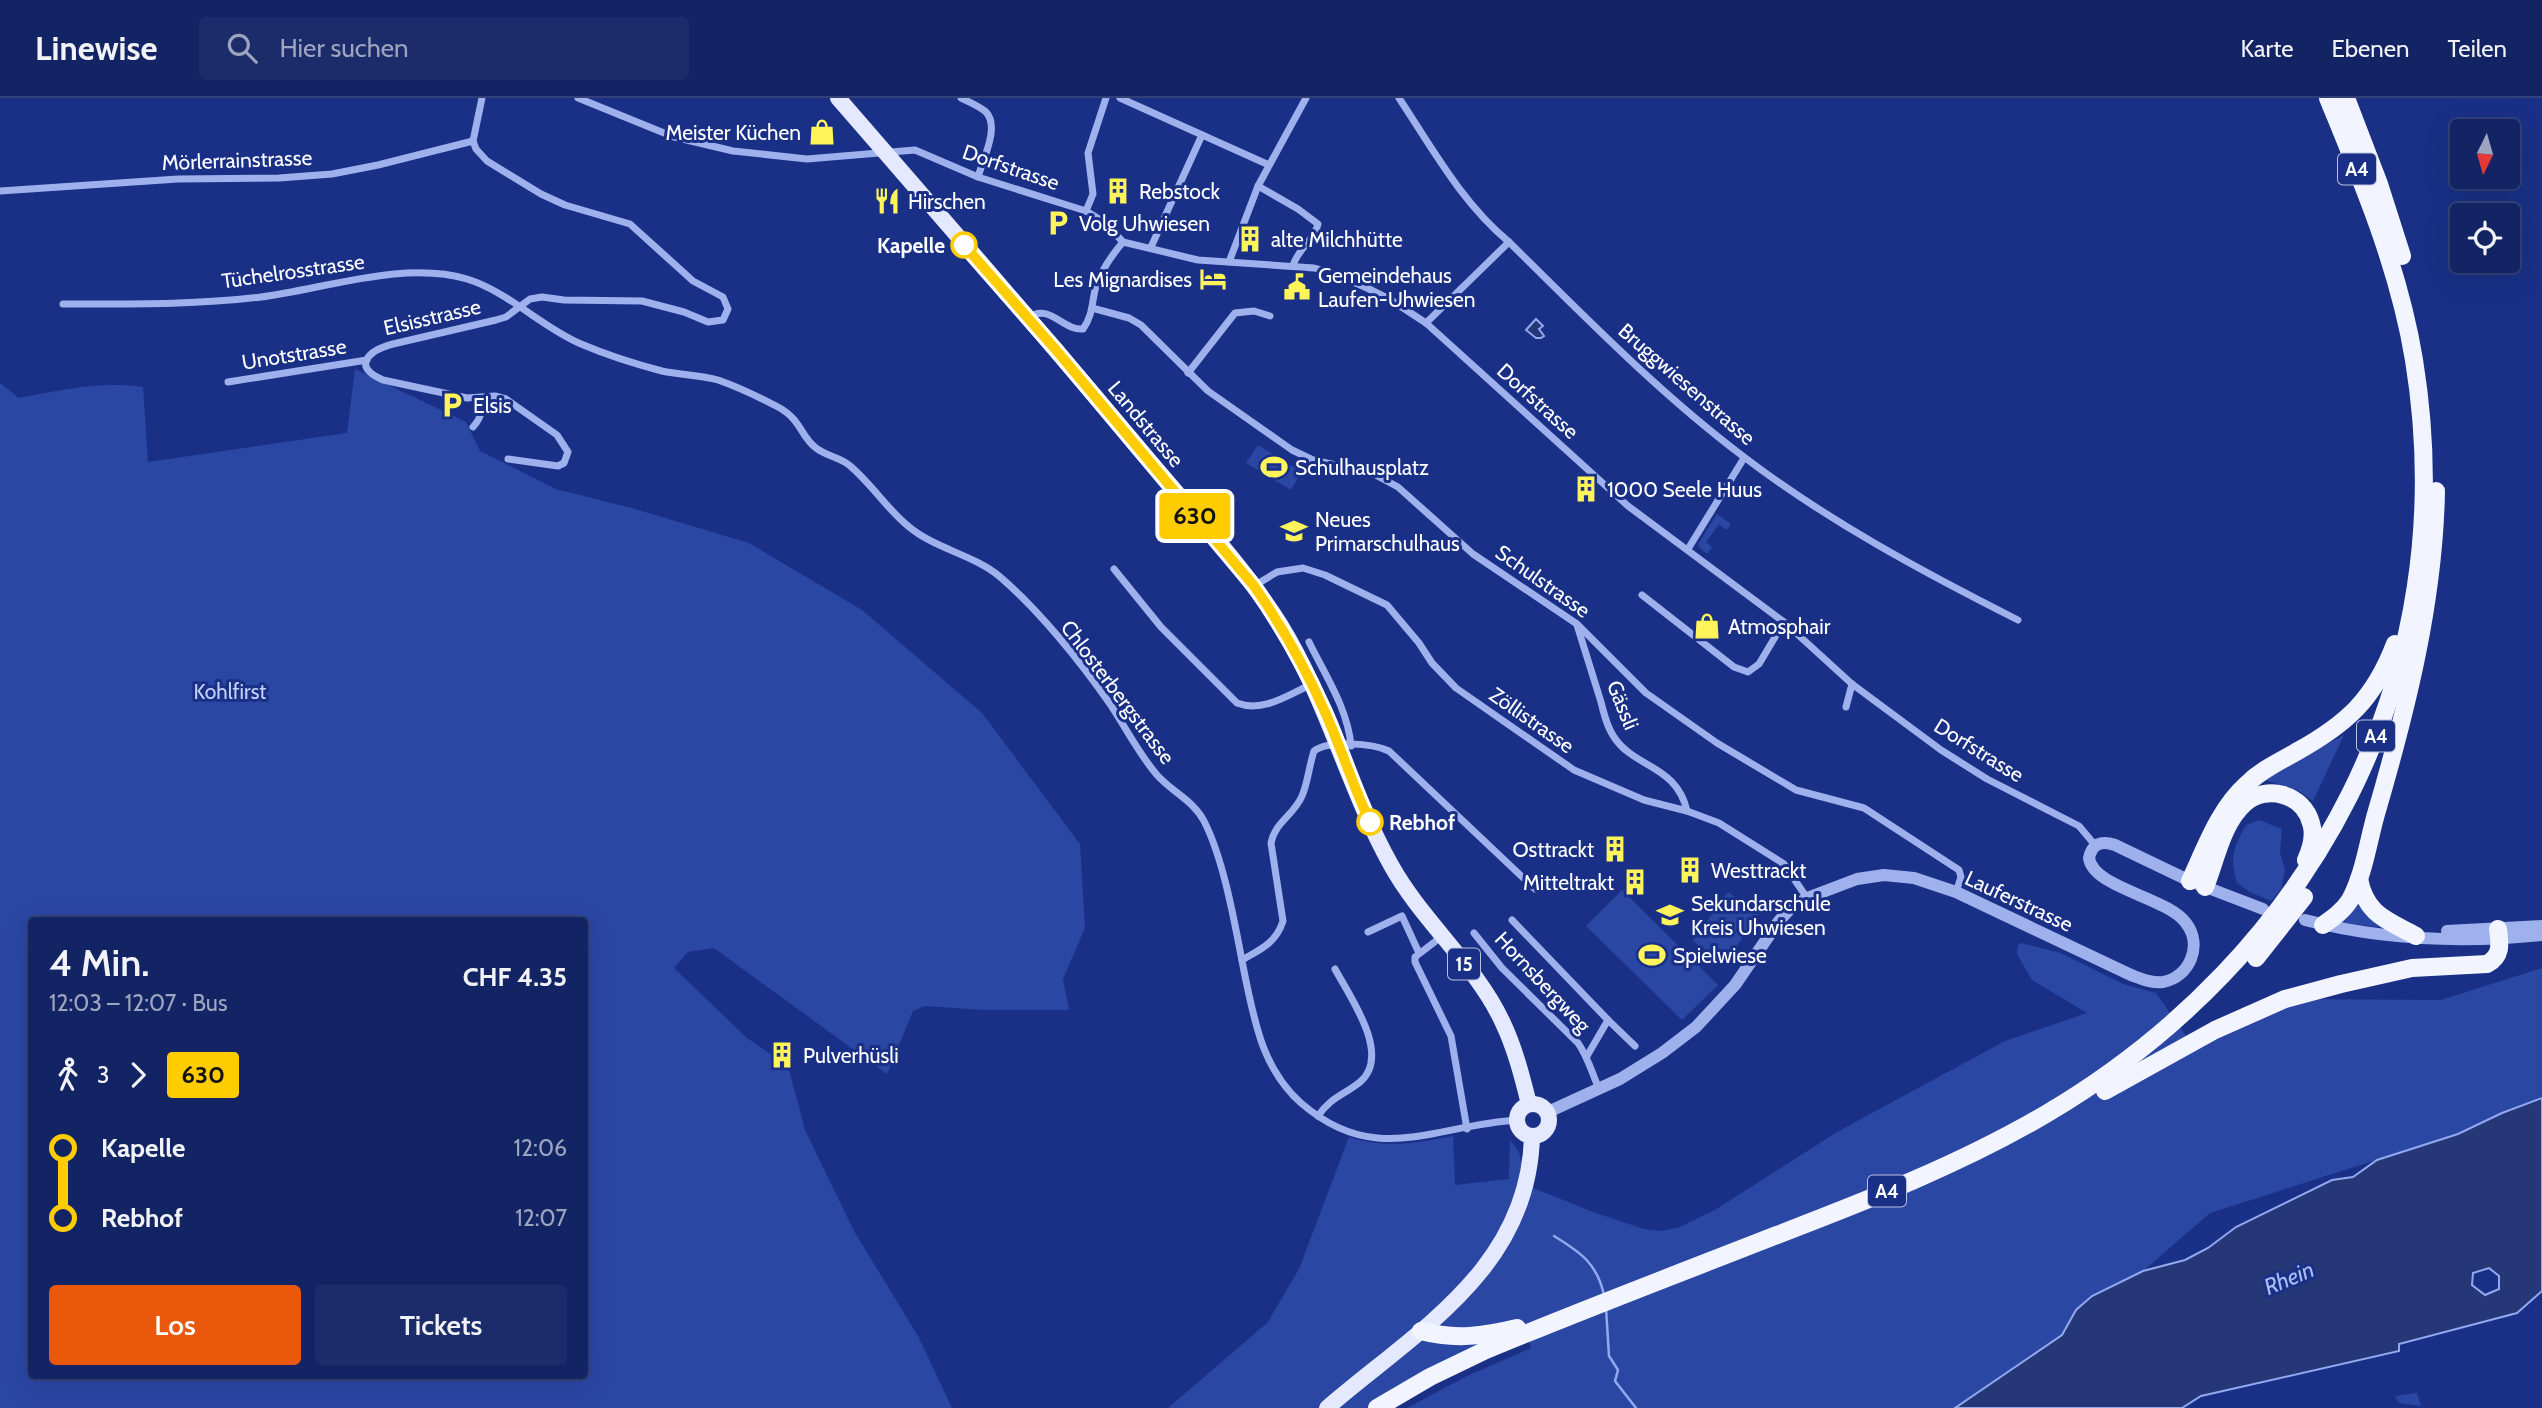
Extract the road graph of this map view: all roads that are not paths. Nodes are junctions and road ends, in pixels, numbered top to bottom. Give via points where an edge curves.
1 (482, 98) edge
2 (578, 98) edge
3 (838, 98) edge
4 (961, 98) edge
5 (1106, 98) edge
6 (1120, 98) edge
7 (1306, 98) edge
8 (1399, 98) edge
9 (2328, 98) edge
10 (2346, 98) edge
11 (1202, 135) junction
12 (472, 141) junction
13 (883, 152) junction
14 (1269, 164) junction
15 (978, 177) junction
16 (1258, 186) junction
17 (0, 191) edge
18 (1086, 211) junction
19 (1123, 242) junction
20 (1509, 242) junction
21 (1151, 247) junction
22 (1228, 262) junction
23 (1293, 266) junction
24 (63, 303) dead end
25 (520, 308) junction
26 (1092, 308) junction
27 (1270, 316) dead end
28 (1028, 319) junction
29 (1426, 323) junction
30 (367, 360) junction
31 (1188, 373) junction
32 (228, 382) dead end
33 (478, 398) junction
34 (473, 427) dead end
35 (1744, 458) junction
36 (508, 459) dead end
37 (1688, 549) junction
38 (2419, 556) junction
39 (1114, 569) dead end
40 (1254, 586) junction
41 (1642, 595) dead end
42 (2424, 605) junction
43 (2018, 620) dead end
44 (1784, 622) junction
45 (1577, 624) junction
46 (1309, 642) dead end
47 (1312, 684) junction
48 (1852, 684) junction
49 (1846, 707) dead end
50 (1345, 746) junction
51 (1687, 811) junction
52 (2095, 845) junction
53 (2359, 880) junction
54 (2198, 884) junction
55 (1535, 889) dead end
56 (1956, 892) junction
57 (1807, 898) junction
58 (2288, 898) junction
59 (2263, 909) dead end
60 (1512, 920) dead end
61 (2314, 923) joint
62 (2542, 926) edge
63 (1368, 932) dead end
64 (1474, 933) dead end
65 (2499, 934) junction
66 (2542, 935) edge
67 (1441, 936) junction
68 (2416, 936) junction
69 (1419, 953) junction
70 (1242, 960) junction
71 (1335, 969) dead end
72 (1608, 1020) junction
73 (1635, 1046) dead end
74 (1587, 1056) junction
75 (1600, 1090) junction
76 (2105, 1091) junction
77 (1530, 1104) junction
78 (1548, 1112) junction
79 (1318, 1116) junction
80 (1517, 1120) junction
81 (1467, 1129) junction
82 (1532, 1136) junction
83 (1639, 1294) junction
84 (1570, 1317) junction
85 (1429, 1333) junction
86 (1327, 1408) edge
87 (1377, 1408) edge
88 (1393, 1408) edge

1 - 12 street
2 - 13 street, Dorfstrasse via 674,137 733,151 807,159
3 - 13 main road, Landstrasse / 15
4 - 15 street via 984,109 992,119
5 - 18 street via 1088,153 1093,194
6 - 11 street
7 - 14 street
8 - 20 street, Bruggwiesenstrasse via 1474,207
9 - 38 highway, A4 via 2385,240 2409,332 2423,447
10 - 42 highway, A4 via 2396,235 2427,366 2436,475
11 - 14 street
11 - 21 street
12 - 17 street, Mörlerrainstrasse via 332,174
12 - 25 street, Elsisstrasse via 487,161 541,194 630,224 693,281 723,297 728,309 723,320 714,322 628,300 542,296
13 - 15 street, Dorfstrasse via 915,150
13 - 28 main road, Landstrasse / 15
14 - 16 street
15 - 18 street, Dorfstrasse
16 - 22 street
16 - 23 street via 1318,224
18 - 19 street, Dorfstrasse
19 - 21 street, Dorfstrasse
19 - 26 street via 1096,286
20 - 29 street
20 - 35 street, Bruggwiesenstrasse via 1659,388
21 - 22 street, Dorfstrasse via 1183,257
22 - 23 street, Dorfstrasse
23 - 29 street, Dorfstrasse via 1352,281
24 - 25 street, Tüchelrosstrasse via 115,305 256,297 430,273 473,282
25 - 30 street, Elsisstrasse via 496,320 377,348
25 - 70 street, Chlosterbergstrasse via 578,342 659,370 721,381 777,407 791,415 810,444 854,470 907,526 999,576 1070,650 1159,776 1196,809 1220,869
26 - 28 street via 1083,329 1075,330 1045,314
26 - 31 street, Schulstrasse via 1141,325
27 - 31 street via 1235,313
28 - 40 main road, Landstrasse / 15
29 - 37 street, Dorfstrasse via 1628,506
30 - 32 street, Unotstrasse
30 - 33 street, Elsisstrasse via 371,373 383,380
31 - 45 street, Schulstrasse via 1292,450 1313,460 1373,473 1398,487 1473,554
33 - 34 street via 481,414
33 - 36 street, Elsisstrasse via 495,396 511,402 557,435 568,452 558,466
35 - 37 street
35 - 43 street, Bruggwiesenstrasse via 1926,573
37 - 44 street, Dorfstrasse
38 - 54 highway via 2395,645 2371,692 2335,729 2266,769 2238,792 2220,819
38 - 58 highway, A4 via 2401,659 2377,732 2338,818
39 - 47 street via 1161,627 1237,703 1262,706
40 - 47 main road, Landstrasse / 15
40 - 51 street, Zöllistrasse via 1277,572 1303,568 1387,606 1456,688 1563,763 1608,787
41 - 44 street via 1734,667 1748,672 1759,664
42 - 53 highway via 2406,709
42 - 76 highway, A4 via 2405,689 2382,752 2354,813 2313,883 2265,948 2209,1008
44 - 48 street, Dorfstrasse
45 - 51 street, Gässli via 1612,736 1675,784
45 - 56 street, Schulstrasse via 1646,693 1717,743 1796,790 1864,808 1959,870
46 - 50 street via 1344,715
47 - 50 main road, Landstrasse / 15
48 - 49 street
48 - 52 street, Dorfstrasse via 1987,779 2079,826
50 - 55 street via 1376,746 1400,759
50 - 67 main road, Landstrasse / 15 via 1358,797 1391,866
50 - 70 street via 1328,744 1314,751 1300,801 1273,834 1283,921 1272,942
51 - 57 street, Zöllistrasse via 1719,823 1780,862
52 - 54 street via 2112,843
52 - 56 street, Lauferstrasse via 2089,861 2097,873 2170,909 2189,926 2193,954 2188,967 2176,977 2154,982 2131,975
53 - 61 highway via 2345,906
53 - 68 highway via 2375,913
54 - 58 highway, A4 via 2235,814 2261,794 2285,795 2304,808 2312,829 2307,859
54 - 59 street
56 - 57 street, Lauferstrasse via 1914,878 1884,875 1857,879
57 - 75 street, Lauferstrasse via 1779,920 1735,985 1696,1027
58 - 83 highway, A4 via 2234,966 2183,1016 2120,1066 2042,1116 1909,1182
60 - 72 street, Hornsbergweg
61 - 68 street
62 - 65 street
63 - 69 street via 1402,916
64 - 74 street, Hornsbergweg
65 - 66 street
65 - 68 street via 2434,940
65 - 76 highway via 2497,957 2487,964 2430,966 2319,989 2215,1030
67 - 69 street
67 - 77 main road, Landstrasse / 15 via 1502,1020
69 - 81 street via 1417,969 1451,1036
70 - 79 street, Chlosterbergstrasse via 1263,1051 1287,1089
71 - 79 street via 1368,1034 1373,1054 1365,1077 1333,1098
72 - 73 street, Hornsbergweg
72 - 74 street, Hornsbergweg
74 - 75 street, Hornsbergweg
75 - 78 street, Lauferstrasse
76 - 83 highway, A4 via 2027,1138 1946,1178 1813,1233
77 - 78 main road
77 - 80 main road via 1520,1109
78 - 82 main road via 1547,1128
79 - 81 street, Chlosterbergstrasse via 1351,1133 1379,1139
80 - 81 street, Chlosterbergstrasse
80 - 82 main road via 1520,1130
82 - 85 main road via 1525,1190 1512,1223 1491,1258
83 - 84 highway, A4
83 - 84 highway, A4 via 1609,1300
84 - 85 highway via 1474,1337
84 - 87 highway, A4 via 1449,1367
84 - 88 highway, A4
85 - 86 main road

